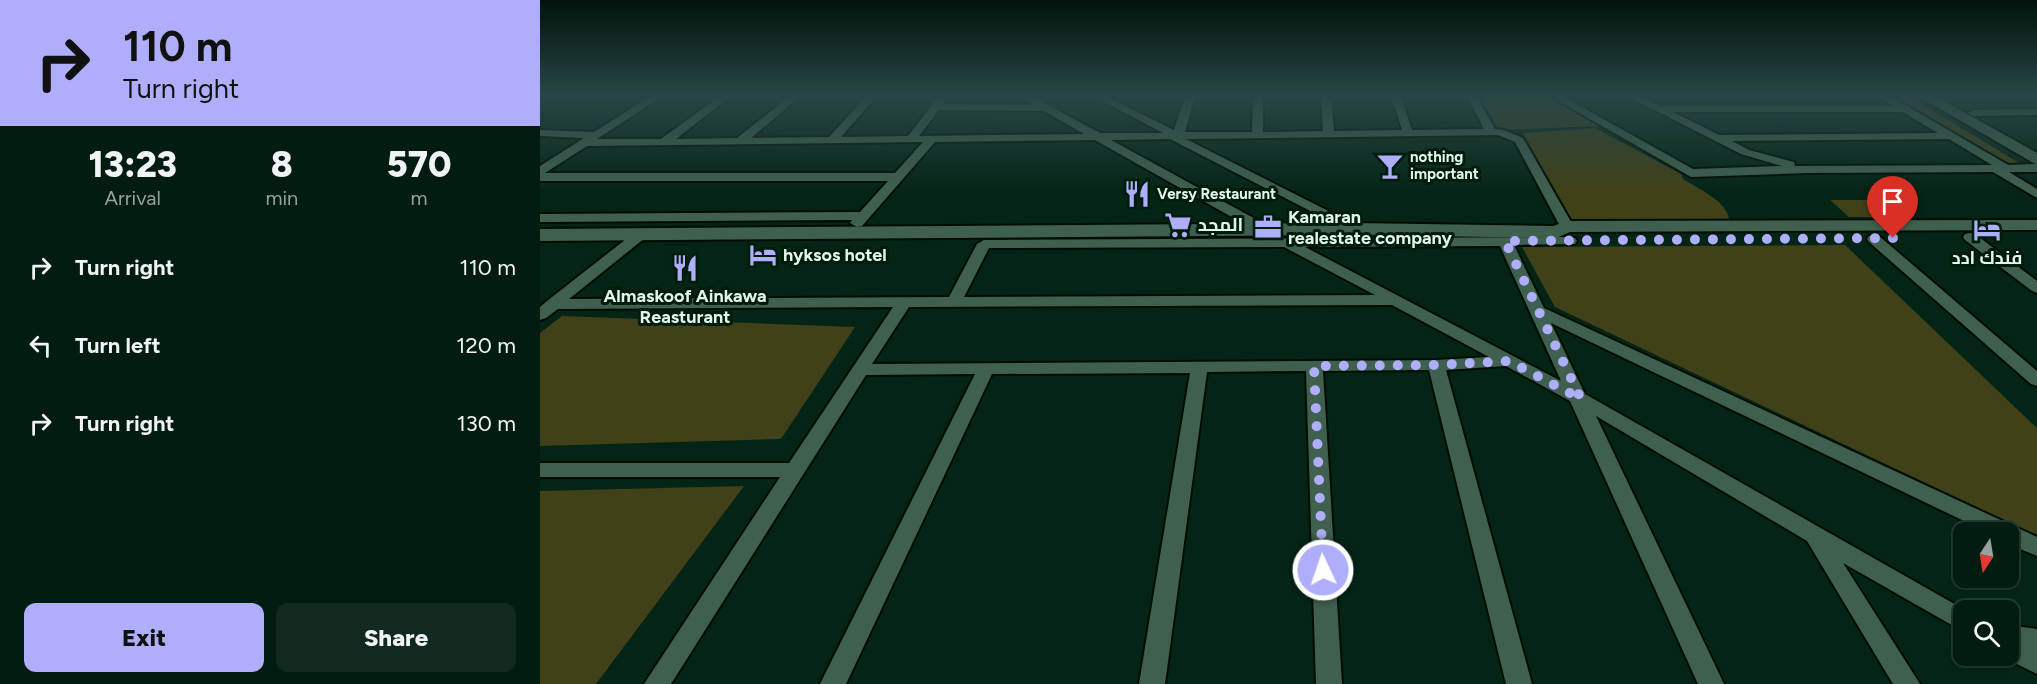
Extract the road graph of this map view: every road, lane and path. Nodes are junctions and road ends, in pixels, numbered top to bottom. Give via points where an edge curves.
1 (607, 128) edge
2 (683, 128) edge
3 (756, 128) edge
4 (843, 128) edge
5 (920, 128) edge
6 (1081, 128) edge
7 (1159, 128) edge
8 (1178, 128) edge
9 (1257, 128) edge
10 (1329, 128) edge
11 (1406, 128) edge
12 (1489, 128) edge
13 (1612, 128) edge
14 (1697, 128) edge
15 (1936, 128) edge
16 (1981, 128) edge
17 (2000, 128) edge
18 (1491, 132) junction
19 (540, 133) edge
20 (1408, 133) junction
21 (1329, 134) junction
22 (596, 135) junction
23 (1257, 135) junction
24 (1175, 136) junction
25 (1950, 136) junction
26 (1097, 137) junction
27 (1717, 138) junction
28 (911, 139) junction
29 (932, 139) junction
30 (832, 140) junction
31 (740, 141) junction
32 (584, 142) junction
33 (664, 142) junction
34 (2037, 149) edge
35 (1978, 152) junction
36 (2037, 160) edge
37 (1971, 168) junction
38 (2001, 168) junction
39 (2037, 168) edge
40 (1807, 169) junction
41 (540, 171) edge
42 (540, 177) edge
43 (898, 177) junction
44 (2037, 194) edge
45 (863, 216) junction
46 (2037, 225) edge
47 (1265, 230) junction
48 (1353, 230) junction
49 (541, 232) edge
50 (848, 233) junction
51 (1564, 233) junction
52 (640, 235) junction
53 (2037, 236) edge
54 (1970, 237) junction
55 (1874, 239) junction
56 (1505, 241) junction
57 (1288, 243) junction
58 (2037, 288) edge
59 (1395, 300) junction
60 (904, 302) junction
61 (954, 302) junction
62 (552, 304) junction
63 (1538, 311) junction
64 (540, 315) edge
65 (1509, 361) junction
66 (1436, 365) junction
67 (1314, 366) junction
68 (1199, 367) junction
69 (986, 369) junction
70 (860, 370) junction
71 (2037, 380) edge
72 (1581, 399) junction
73 (540, 470) edge
74 (796, 470) junction
75 (1984, 522) edge
76 (1815, 537) junction
77 (2019, 539) edge
78 (2037, 548) edge
79 (1953, 616) edge
80 (2019, 638) edge
81 (2037, 640) edge
82 (2019, 653) edge
83 (2037, 663) edge
84 (657, 684) edge
85 (833, 684) edge
86 (1152, 684) edge
87 (1329, 684) edge
88 (1519, 684) edge
89 (1712, 684) edge
90 (1907, 684) edge

1 - 22 street
2 - 33 street
3 - 31 street
4 - 30 street
5 - 28 street
6 - 26 street
7 - 24 street
8 - 24 street
9 - 23 street
10 - 21 street
11 - 20 street
12 - 18 street
13 - 40 street via 1691,172
14 - 27 street
15 - 25 street
16 - 36 main road
17 - 34 main road
18 - 20 street
18 - 51 street via 1519,140
19 - 22 street
20 - 21 street
21 - 23 street
22 - 32 street
23 - 24 street
24 - 26 street
24 - 48 street
25 - 27 street
25 - 35 street
26 - 29 street
26 - 47 street
27 - 40 street via 1745,152
28 - 29 street
28 - 30 street
29 - 43 street
30 - 31 street
31 - 33 street
32 - 33 street
32 - 41 street
35 - 37 street
35 - 38 street
37 - 38 street
37 - 40 street
38 - 39 street
38 - 44 street
42 - 43 street
43 - 45 street
45 - 49 street
45 - 50 street
46 - 51 main road
47 - 48 main road
47 - 50 main road
48 - 51 main road
49 - 52 main road
50 - 52 main road
51 - 55 main road
51 - 56 street
52 - 62 street
53 - 54 main road
54 - 55 main road
54 - 58 street
55 - 71 street
56 - 57 street
56 - 63 street
57 - 59 street
57 - 61 street via 984,244
59 - 61 street
59 - 65 street
60 - 61 street
60 - 62 street
60 - 70 street
62 - 64 street
63 - 72 street
63 - 75 street
65 - 66 street
65 - 72 street
66 - 67 street
66 - 88 street
67 - 68 street
67 - 87 street
68 - 69 street
68 - 86 street
69 - 70 street
69 - 85 street
70 - 74 street
72 - 76 street
72 - 89 street
73 - 74 street
74 - 84 street
76 - 79 street
76 - 90 street
77 - 78 street
80 - 81 street
82 - 83 street

